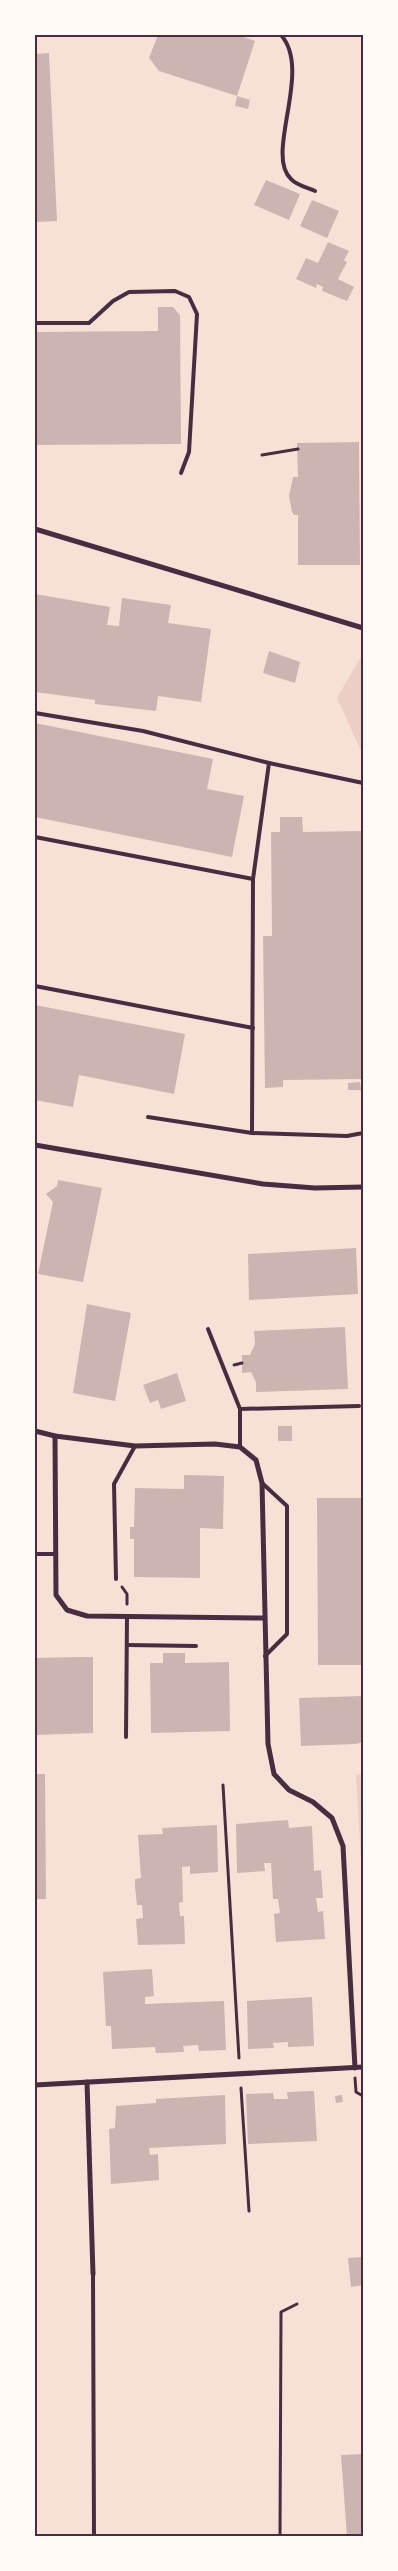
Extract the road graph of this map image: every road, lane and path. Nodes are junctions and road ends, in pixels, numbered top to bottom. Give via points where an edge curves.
1 (281, 35) edge
2 (315, 191) dead end
3 (35, 323) edge
4 (298, 449) dead end
5 (262, 456) dead end
6 (181, 473) dead end
7 (35, 529) edge
8 (363, 628) edge
9 (35, 713) edge
10 (268, 763) junction
11 (363, 783) edge
12 (35, 837) edge
13 (253, 878) junction
14 (35, 986) edge
15 (253, 1028) junction
16 (148, 1117) dead end
17 (252, 1133) junction
18 (363, 1133) edge
19 (35, 1145) edge
20 (363, 1187) edge
21 (208, 1329) dead end
22 (359, 1406) dead end
23 (240, 1410) junction
24 (35, 1431) edge
25 (55, 1436) junction
26 (135, 1446) junction
27 (240, 1448) junction
28 (262, 1483) junction
29 (35, 1554) edge
30 (54, 1554) junction
31 (116, 1579) joint
32 (128, 1616) junction
33 (264, 1618) junction
34 (127, 1645) junction
35 (196, 1646) dead end
36 (265, 1656) junction
37 (126, 1737) dead end
38 (223, 1785) dead end
39 (240, 2058) dead end
40 (363, 2067) edge
41 (355, 2068) junction
42 (87, 2082) junction
43 (35, 2085) edge
44 (242, 2088) dead end
45 (363, 2096) edge
46 (249, 2211) dead end
47 (93, 2274) joint
48 (297, 2304) dead end
49 (94, 2536) edge
50 (280, 2536) edge

1 - 2 lane via 289,44 293,68 282,165 291,180
3 - 6 lane via 89,323 113,301 129,292 174,291 189,297 197,314 189,452
4 - 5 path
7 - 8 street
9 - 10 lane via 143,731
10 - 11 lane
10 - 13 lane
12 - 13 lane
13 - 15 lane
14 - 15 lane
15 - 17 lane
16 - 17 lane
17 - 18 lane via 347,1136
19 - 20 street via 263,1184
21 - 23 lane
22 - 23 lane
23 - 27 lane
24 - 25 street
25 - 26 street
25 - 30 street
26 - 27 street via 215,1444
26 - 31 lane via 114,1484
27 - 28 street via 256,1460
28 - 33 street
28 - 36 lane via 287,1506 287,1634
29 - 30 lane
30 - 32 street via 56,1595 67,1610 87,1616
31 - 32 path via 127,1594
32 - 33 street
32 - 34 lane
33 - 36 street
34 - 35 lane
34 - 37 lane
36 - 41 street via 268,1744 274,1774 289,1790 313,1802 332,1818 343,1846
38 - 39 path
40 - 41 street
41 - 42 street
41 - 45 path via 356,2092
42 - 43 street
42 - 47 street
44 - 46 path
47 - 49 lane
48 - 50 path via 281,2312

